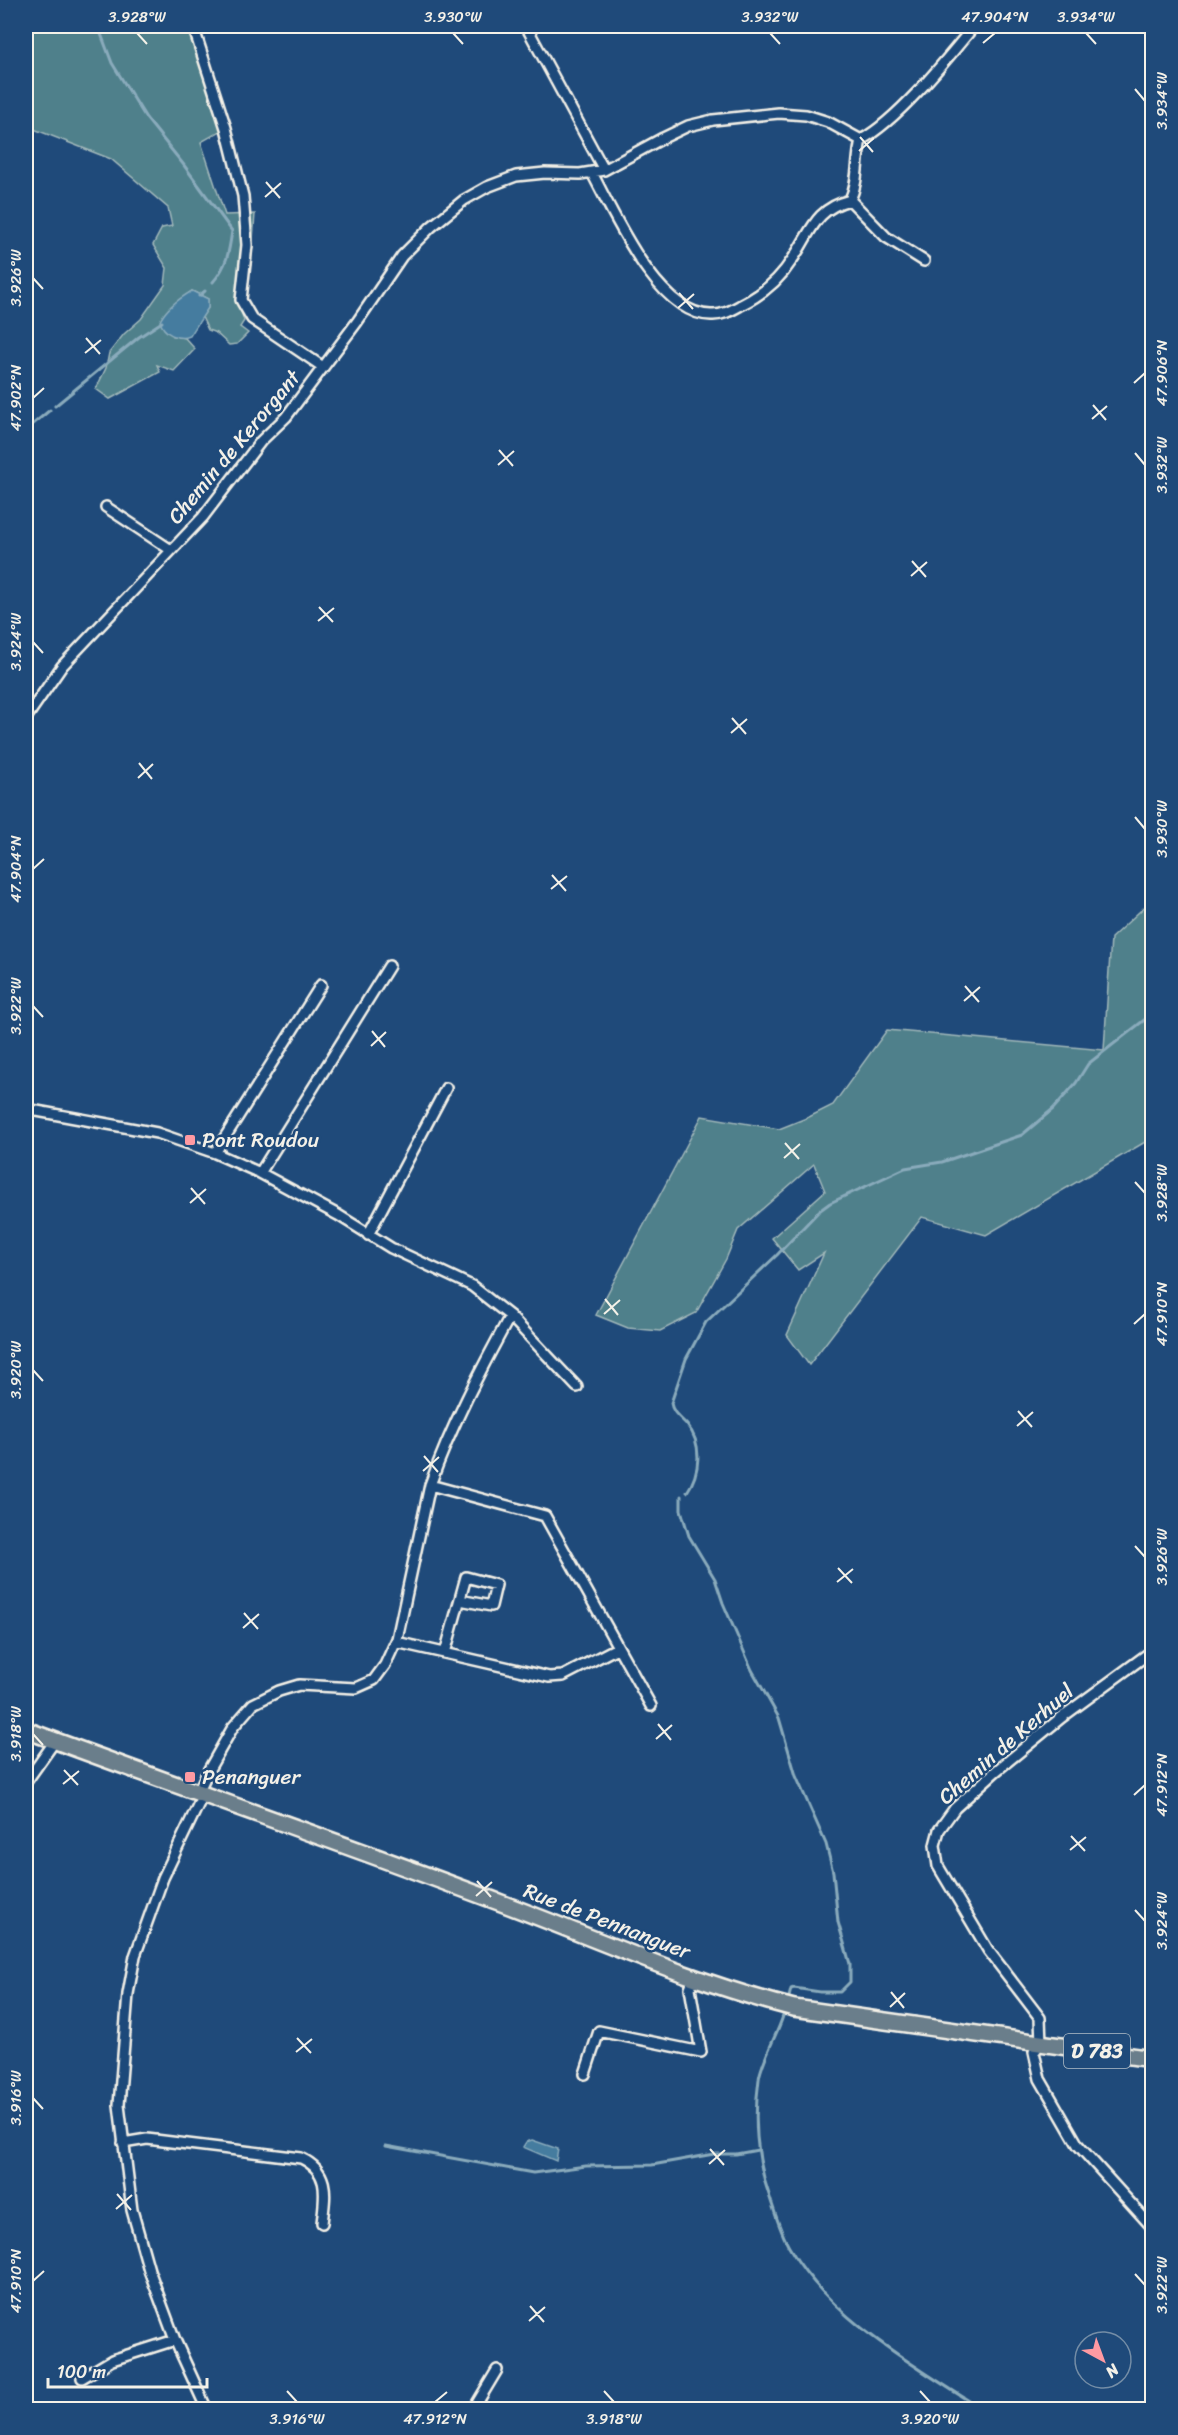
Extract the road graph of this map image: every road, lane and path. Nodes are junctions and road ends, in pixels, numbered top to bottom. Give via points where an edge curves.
1 (193, 26) edge
2 (526, 26) edge
3 (974, 26) edge
4 (861, 140) junction
5 (604, 170) junction
6 (592, 173) junction
7 (850, 200) junction
8 (924, 261) dead end
9 (323, 367) junction
10 (278, 426) junction
11 (275, 439) dead end
12 (106, 507) dead end
13 (171, 550) junction
14 (26, 718) edge
15 (389, 966) dead end
16 (321, 985) dead end
17 (446, 1088) dead end
18 (26, 1109) edge
19 (215, 1153) junction
20 (260, 1173) junction
21 (368, 1235) junction
22 (510, 1316) junction
23 (578, 1387) dead end
24 (430, 1485) junction
25 (460, 1600) dead end
26 (396, 1642) junction
27 (617, 1648) junction
28 (445, 1653) junction
29 (1151, 1655) edge
30 (651, 1706) dead end
31 (26, 1730) edge
32 (55, 1741) junction
33 (26, 1782) edge
34 (200, 1794) junction
35 (694, 1978) junction
36 (1041, 2043) junction
37 (1152, 2059) edge
38 (585, 2074) dead end
39 (123, 2143) junction
40 (322, 2223) dead end
41 (1152, 2227) edge
42 (175, 2340) junction
43 (497, 2370) dead end
44 (82, 2378) dead end
45 (207, 2409) edge
46 (473, 2409) edge

1 - 9 street via 243,196 247,245 241,300 252,319
2 - 5 street
3 - 4 street via 901,107
4 - 5 street, Chemin de Kerorgant via 806,115 730,117 688,126
4 - 7 street
5 - 6 street, Chemin de Kerorgant
6 - 7 street via 651,276 674,299 711,316 737,308 762,292 792,260 821,215
6 - 9 street, Chemin de Kerorgant via 516,176 464,200 402,256
7 - 8 street via 886,237
9 - 10 street, Chemin de Kerorgant
10 - 11 street
10 - 13 street, Chemin de Kerorgant via 252,453 219,500
12 - 13 street, Chemin de Kerorgant
13 - 14 street, Chemin de Kerorgant via 62,666
15 - 20 street
16 - 19 street
17 - 21 street
18 - 19 street via 148,1131
19 - 20 street
20 - 21 street
21 - 22 street via 471,1286
22 - 23 street
22 - 24 street via 451,1430
24 - 26 street
24 - 27 street via 545,1516
25 - 28 street
26 - 28 street
26 - 34 street via 374,1680 356,1688 299,1685 253,1704 228,1736
27 - 28 street via 563,1676 549,1677
27 - 30 street
29 - 36 street, Chemin de Kerhuel via 1062,1717 955,1808 939,1830 935,1845 938,1866 988,1950 1040,2018
31 - 32 main road, D 783
32 - 33 street
32 - 34 main road, D 783
34 - 35 main road, Rue de Pennanguer / D 783 via 503,1903
34 - 39 street via 163,1878 135,1956 118,2105
35 - 36 main road, D 783 via 794,2008
35 - 38 street via 690,1988 701,2052 599,2031
36 - 37 main road, D 783
36 - 41 street, Chemin de Kerhuel via 1034,2052 1040,2079 1078,2145
39 - 40 street via 147,2139 301,2158 311,2163 327,2188
39 - 42 street via 132,2210
42 - 44 street via 112,2360
42 - 45 street
43 - 46 street

